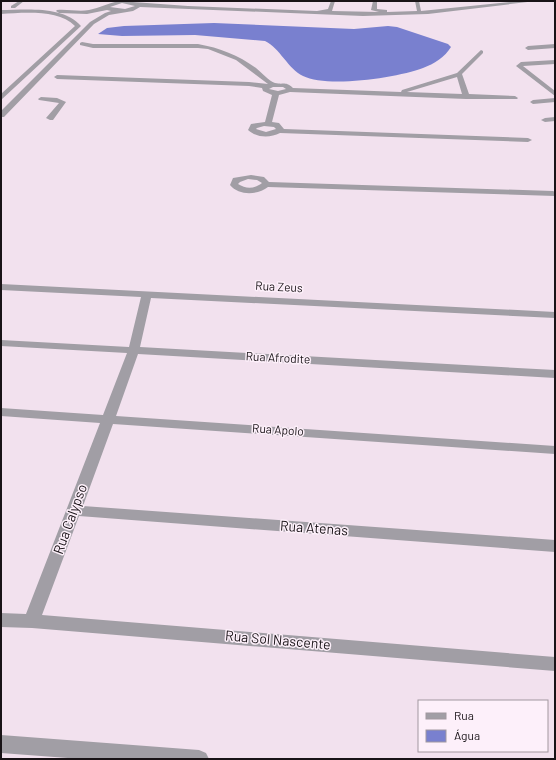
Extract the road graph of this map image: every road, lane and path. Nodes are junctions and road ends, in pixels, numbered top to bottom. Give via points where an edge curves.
1 (22, 1) edge
2 (113, 1) edge
3 (205, 1) edge
4 (333, 1) edge
5 (375, 1) edge
6 (468, 1) edge
7 (511, 1) edge
8 (534, 1) edge
9 (447, 2) dead end
10 (457, 2) edge
11 (498, 2) edge
12 (134, 3) edge
13 (244, 5) dead end
14 (288, 5) dead end
15 (418, 5) edge
16 (434, 5) dead end
17 (13, 7) dead end
18 (171, 7) junction
19 (458, 8) junction
20 (469, 8) junction
21 (107, 9) junction
22 (31, 10) junction
23 (131, 10) junction
24 (1, 11) edge
25 (78, 12) junction
26 (66, 17) junction
27 (82, 44) dead end
28 (555, 46) edge
29 (528, 48) dead end
30 (481, 52) dead end
31 (555, 62) edge
32 (459, 74) junction
33 (57, 78) dead end
34 (270, 86) junction
35 (290, 90) junction
36 (276, 93) junction
37 (392, 94) junction
38 (555, 94) edge
39 (466, 97) junction
40 (1, 98) edge
41 (515, 98) dead end
42 (41, 99) dead end
43 (555, 100) edge
44 (533, 102) dead end
45 (1, 115) edge
46 (50, 118) dead end
47 (555, 119) edge
48 (545, 120) dead end
49 (268, 124) junction
50 (278, 131) junction
51 (528, 140) dead end
52 (266, 184) dead end
53 (553, 194) dead end
54 (1, 287) edge
55 (147, 294) junction
56 (555, 314) edge
57 (1, 344) edge
58 (134, 350) junction
59 (555, 374) edge
60 (2, 413) edge
61 (108, 418) junction
62 (555, 450) edge
63 (73, 510) junction
64 (555, 546) edge
65 (1, 620) edge
66 (32, 621) junction
67 (555, 664) edge
68 (1, 744) edge
69 (199, 759) edge

1 - 17 street
2 - 21 street
3 - 13 street via 201,6 242,8
4 - 14 street via 330,12 287,10
5 - 15 street via 376,11
6 - 11 street
7 - 11 street
8 - 20 street
9 - 19 street
10 - 20 street
12 - 18 street
12 - 21 street via 118,3
12 - 23 street via 138,7
15 - 16 street
18 - 19 street via 343,14 403,13
18 - 23 street
19 - 20 street
21 - 23 street
21 - 25 street
21 - 26 street
21 - 45 street
22 - 24 street
22 - 25 street
22 - 26 street
25 - 26 street
26 - 40 street via 78,26
27 - 34 street via 215,48 241,60
28 - 29 street
30 - 32 street
31 - 38 street via 519,65
32 - 37 street
32 - 39 street
33 - 34 street
34 - 35 street via 285,85
34 - 36 street via 265,90
35 - 36 street
35 - 37 street
36 - 49 street
37 - 39 street
39 - 41 street
42 - 46 street via 63,102
43 - 44 street
47 - 48 street
49 - 50 street via 279,126
49 - 50 street via 257,125 252,130 264,134
50 - 51 street
52 - 53 street
54 - 55 street, Rua Zeus
55 - 56 street, Rua Zeus
55 - 58 street, Rua Calypso
57 - 58 street, Rua Afrodite
58 - 59 street, Rua Afrodite
58 - 61 street, Rua Calypso
60 - 61 street, Rua Apolo
61 - 62 street, Rua Apolo
61 - 63 street, Rua Calypso
63 - 64 street, Rua Atenas
63 - 66 street, Rua Calypso
65 - 66 street, Rua Sol Nascente
66 - 67 street, Rua Sol Nascente
68 - 69 street

